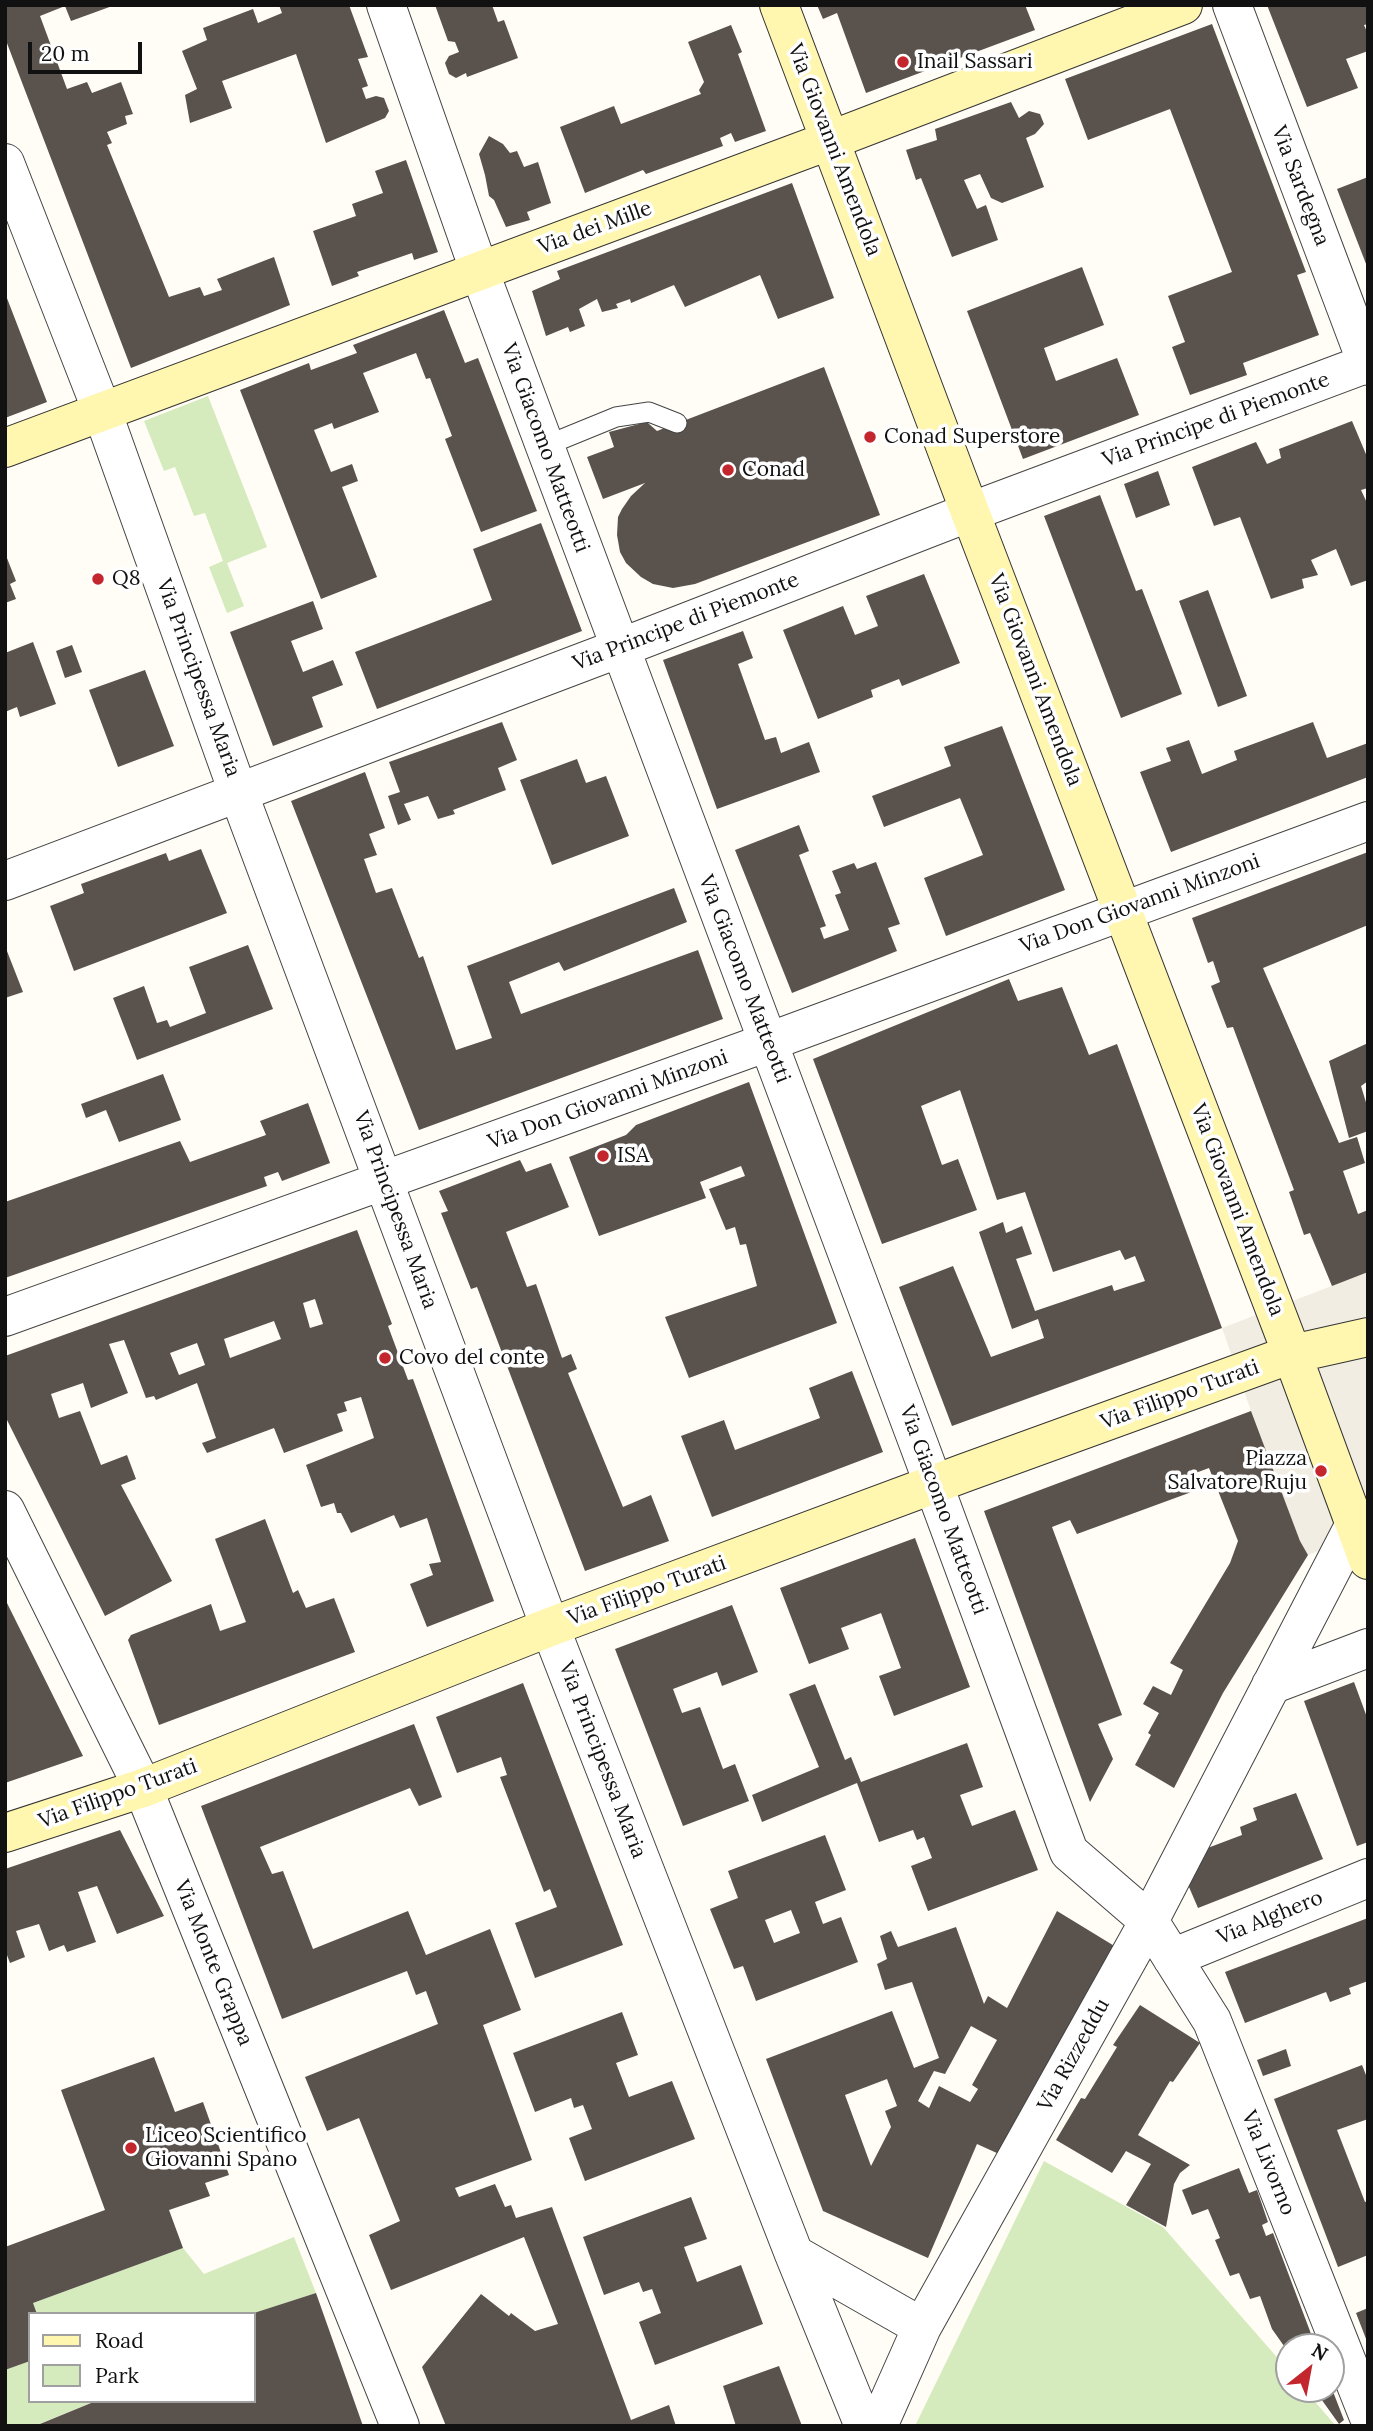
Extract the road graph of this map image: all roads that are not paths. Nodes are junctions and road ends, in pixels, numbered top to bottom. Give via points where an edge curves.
1 (386, 5) edge
2 (779, 5) edge
3 (1183, 5) edge
4 (1232, 5) edge
5 (831, 140) junction
6 (5, 163) edge
7 (479, 270) junction
8 (1368, 364) edge
9 (103, 411) junction
10 (677, 424) dead end
11 (544, 446) junction
12 (5, 448) edge
13 (970, 512) junction
14 (620, 648) junction
15 (238, 792) junction
16 (1368, 821) edge
17 (5, 881) edge
18 (1122, 910) junction
19 (768, 1042) junction
20 (384, 1181) junction
21 (5, 1317) edge
22 (1368, 1337) edge
23 (1292, 1354) junction
24 (934, 1484) junction
25 (5, 1510) edge
26 (1361, 1513) edge
27 (1368, 1560) edge
28 (550, 1627) junction
29 (1368, 1648) edge
30 (1271, 1685) junction
31 (143, 1788) junction
32 (5, 1833) edge
33 (1368, 1878) edge
34 (1149, 1921) junction
35 (1171, 1958) junction
36 (794, 2254) junction
37 (922, 2327) junction
38 (1368, 2415) edge
39 (400, 2426) edge
40 (864, 2426) edge
41 (878, 2426) edge

1 - 7 street, Via Giacomo Matteotti
2 - 5 street, Via Giovanni Amendola
3 - 5 street, Via dei Mille
4 - 8 street, Via Sardegna
5 - 7 street, Via dei Mille
5 - 13 street, Via Giovanni Amendola
6 - 9 street, Via Principessa Maria
7 - 9 street, Via dei Mille
7 - 11 street, Via Giacomo Matteotti
8 - 13 street, Via Principe di Piemonte
9 - 12 street, Via dei Mille
9 - 15 street, Via Principessa Maria
10 - 11 lane via 649,412 616,417
11 - 14 street, Via Giacomo Matteotti
13 - 14 street, Via Principe di Piemonte
13 - 18 street, Via Giovanni Amendola
14 - 15 street, Via Principe di Piemonte
14 - 19 street, Via Giacomo Matteotti
15 - 17 street, Via Principe di Piemonte
15 - 20 street, Via Principessa Maria
16 - 18 street, Via Don Giovanni Minzoni
18 - 19 street, Via Don Giovanni Minzoni
18 - 23 street, Via Giovanni Amendola
19 - 20 street, Via Don Giovanni Minzoni
19 - 24 street, Via Giacomo Matteotti
20 - 21 street, Via Don Giovanni Minzoni
20 - 28 street, Via Principessa Maria
22 - 23 street
23 - 24 street, Via Filippo Turati
23 - 26 street
24 - 28 street, Via Filippo Turati
24 - 34 street, Via Giacomo Matteotti via 1069,1852
25 - 31 street, Via Monte Grappa
26 - 27 street
26 - 30 street, Via Rizzeddu
28 - 31 street, Via Filippo Turati
28 - 36 street, Via Principessa Maria
29 - 30 street
30 - 34 street, Via Rizzeddu
31 - 32 street, Via Filippo Turati
31 - 39 street, Via Monte Grappa
33 - 35 street, Via Alghero
34 - 35 street, Via Livorno
34 - 37 street, Via Rizzeddu
35 - 38 street, Via Livorno via 1212,2021
36 - 37 street
36 - 40 street, Via Principessa Maria
37 - 41 street, Via Rizzeddu

